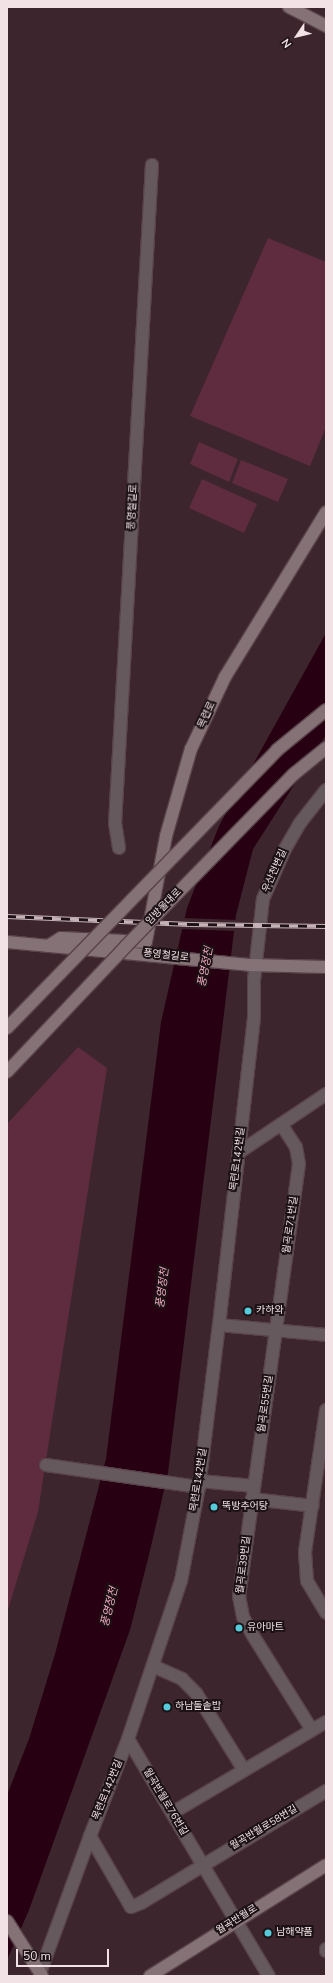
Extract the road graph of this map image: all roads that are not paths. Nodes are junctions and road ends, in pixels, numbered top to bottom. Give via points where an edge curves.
1 (290, 7) edge
2 (326, 26) edge
3 (152, 165) dead end
4 (326, 512) edge
5 (326, 710) edge
6 (326, 748) edge
7 (326, 790) edge
8 (119, 848) dead end
9 (7, 942) edge
10 (48, 946) junction
11 (253, 965) junction
12 (326, 967) edge
13 (7, 1028) edge
14 (7, 1072) edge
15 (326, 1094) edge
16 (281, 1124) junction
17 (238, 1153) junction
18 (219, 1325) junction
19 (276, 1330) junction
20 (326, 1335) edge
21 (326, 1410) edge
22 (46, 1465) dead end
23 (254, 1482) junction
24 (195, 1485) junction
25 (252, 1499) junction
26 (313, 1506) junction
27 (326, 1613) edge
28 (153, 1666) junction
29 (326, 1722) edge
30 (312, 1730) junction
31 (128, 1739) junction
32 (244, 1770) junction
33 (326, 1791) edge
34 (172, 1813) junction
35 (90, 1836) junction
36 (203, 1865) junction
37 (326, 1865) edge
38 (235, 1920) junction
39 (7, 1921) edge
40 (41, 1974) edge
41 (150, 1976) edge
42 (270, 1976) edge

1 - 2 street
3 - 8 street, 풍영철길로 via 115,824
4 - 10 street, 목련로 via 225,677 192,749 166,836 146,942 61,938
5 - 13 street, bridge via 277,750
6 - 14 street, 임방울대로, bridge via 294,774
7 - 11 street, 우산천변길 via 300,823 273,872 263,899
9 - 10 street, 풍영철길로
10 - 11 street, 풍영철길로 via 136,952
11 - 12 street, 풍영철길로
11 - 17 street, 목련로142번길 via 254,1017
15 - 16 street
16 - 17 street
16 - 19 street, 월곡로71번길 via 296,1147 299,1164
17 - 18 street, 목련로142번길
18 - 19 street
18 - 24 street, 목련로142번길
19 - 20 street
19 - 23 street, 월곡로55번길
21 - 26 street
22 - 24 street
23 - 24 street
23 - 25 street, 월곡로39번길
24 - 28 street, 목련로142번길 via 181,1581
25 - 26 street
25 - 30 street, 월곡로39번길 via 239,1596 243,1617
26 - 27 street via 305,1552 306,1581
28 - 31 street, 목련로142번길
28 - 32 street via 182,1679 196,1693
29 - 30 street
30 - 32 street
31 - 34 street, 월곡반월로76번길
31 - 35 street, 목련로142번길
32 - 34 street
33 - 36 street, 월곡반월로58번길
34 - 36 street, 월곡반월로76번길
35 - 36 street via 130,1907 141,1903
35 - 40 street, 목련로142번길
36 - 38 street, 월곡반월로76번길
37 - 38 street, 월곡반월로
38 - 41 street, 월곡반월로
38 - 42 street, 월곡반월로76번길
39 - 40 street

